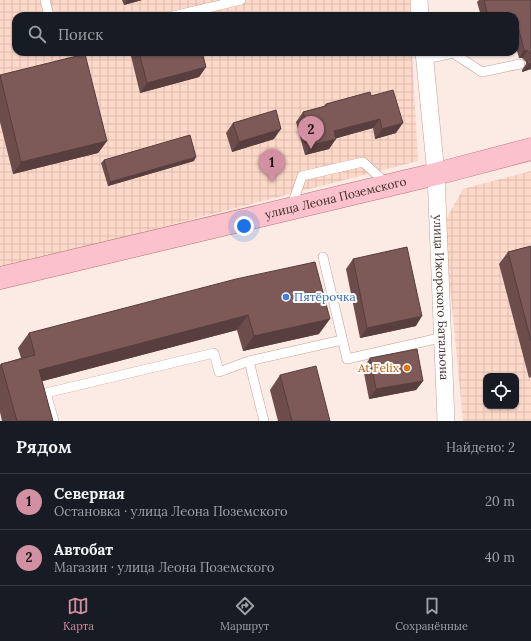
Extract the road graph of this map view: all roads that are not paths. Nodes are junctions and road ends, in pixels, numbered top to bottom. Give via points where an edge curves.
1 (45, 0) edge
2 (241, 0) edge
3 (419, 0) edge
4 (48, 12) edge
5 (190, 12) edge
6 (420, 12) edge
7 (425, 56) edge
8 (460, 56) edge
9 (520, 64) dead end
10 (531, 149) edge
11 (436, 174) junction
12 (388, 185) junction
13 (290, 208) junction
14 (322, 257) dead end
15 (0, 278) edge
16 (444, 337) junction
17 (342, 340) junction
18 (249, 361) junction
19 (54, 421) edge
20 (264, 421) edge
21 (446, 421) edge

1 - 4 lane
2 - 5 lane
3 - 6 street
7 - 11 street, улица Ижорского Батальона
8 - 9 lane via 482,72
10 - 11 main road, улица Леона Поземского
11 - 12 main road, улица Леона Поземского
11 - 16 street, улица Ижорского Батальона
12 - 13 main road, улица Леона Поземского
12 - 13 lane via 363,162 302,176
13 - 15 main road, улица Леона Поземского
14 - 17 lane
16 - 17 lane via 347,359
16 - 21 street, улица Ижорского Батальона
17 - 18 lane
18 - 19 lane via 219,372 214,353 46,393
18 - 20 lane

